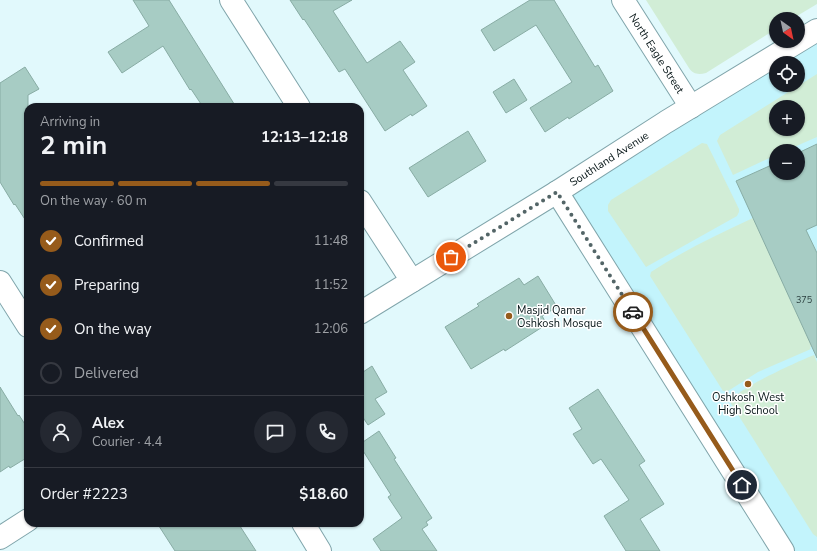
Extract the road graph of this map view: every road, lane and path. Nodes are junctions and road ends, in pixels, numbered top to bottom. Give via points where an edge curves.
1 (231, 0) edge
2 (623, 0) edge
3 (817, 30) edge
4 (296, 103) edge
5 (691, 107) junction
6 (557, 192) junction
7 (364, 207) edge
8 (412, 281) junction
9 (0, 282) edge
10 (364, 311) edge
11 (24, 320) edge
12 (24, 523) edge
13 (305, 527) edge
14 (0, 538) edge
15 (320, 551) edge
16 (783, 551) edge

1 - 4 street
2 - 5 street, North Eagle Street
3 - 5 street, Southland Avenue
5 - 6 street, Southland Avenue
6 - 8 street, Southland Avenue
6 - 16 street
7 - 8 street
8 - 10 street, Southland Avenue
9 - 11 street
12 - 14 street
13 - 15 street

